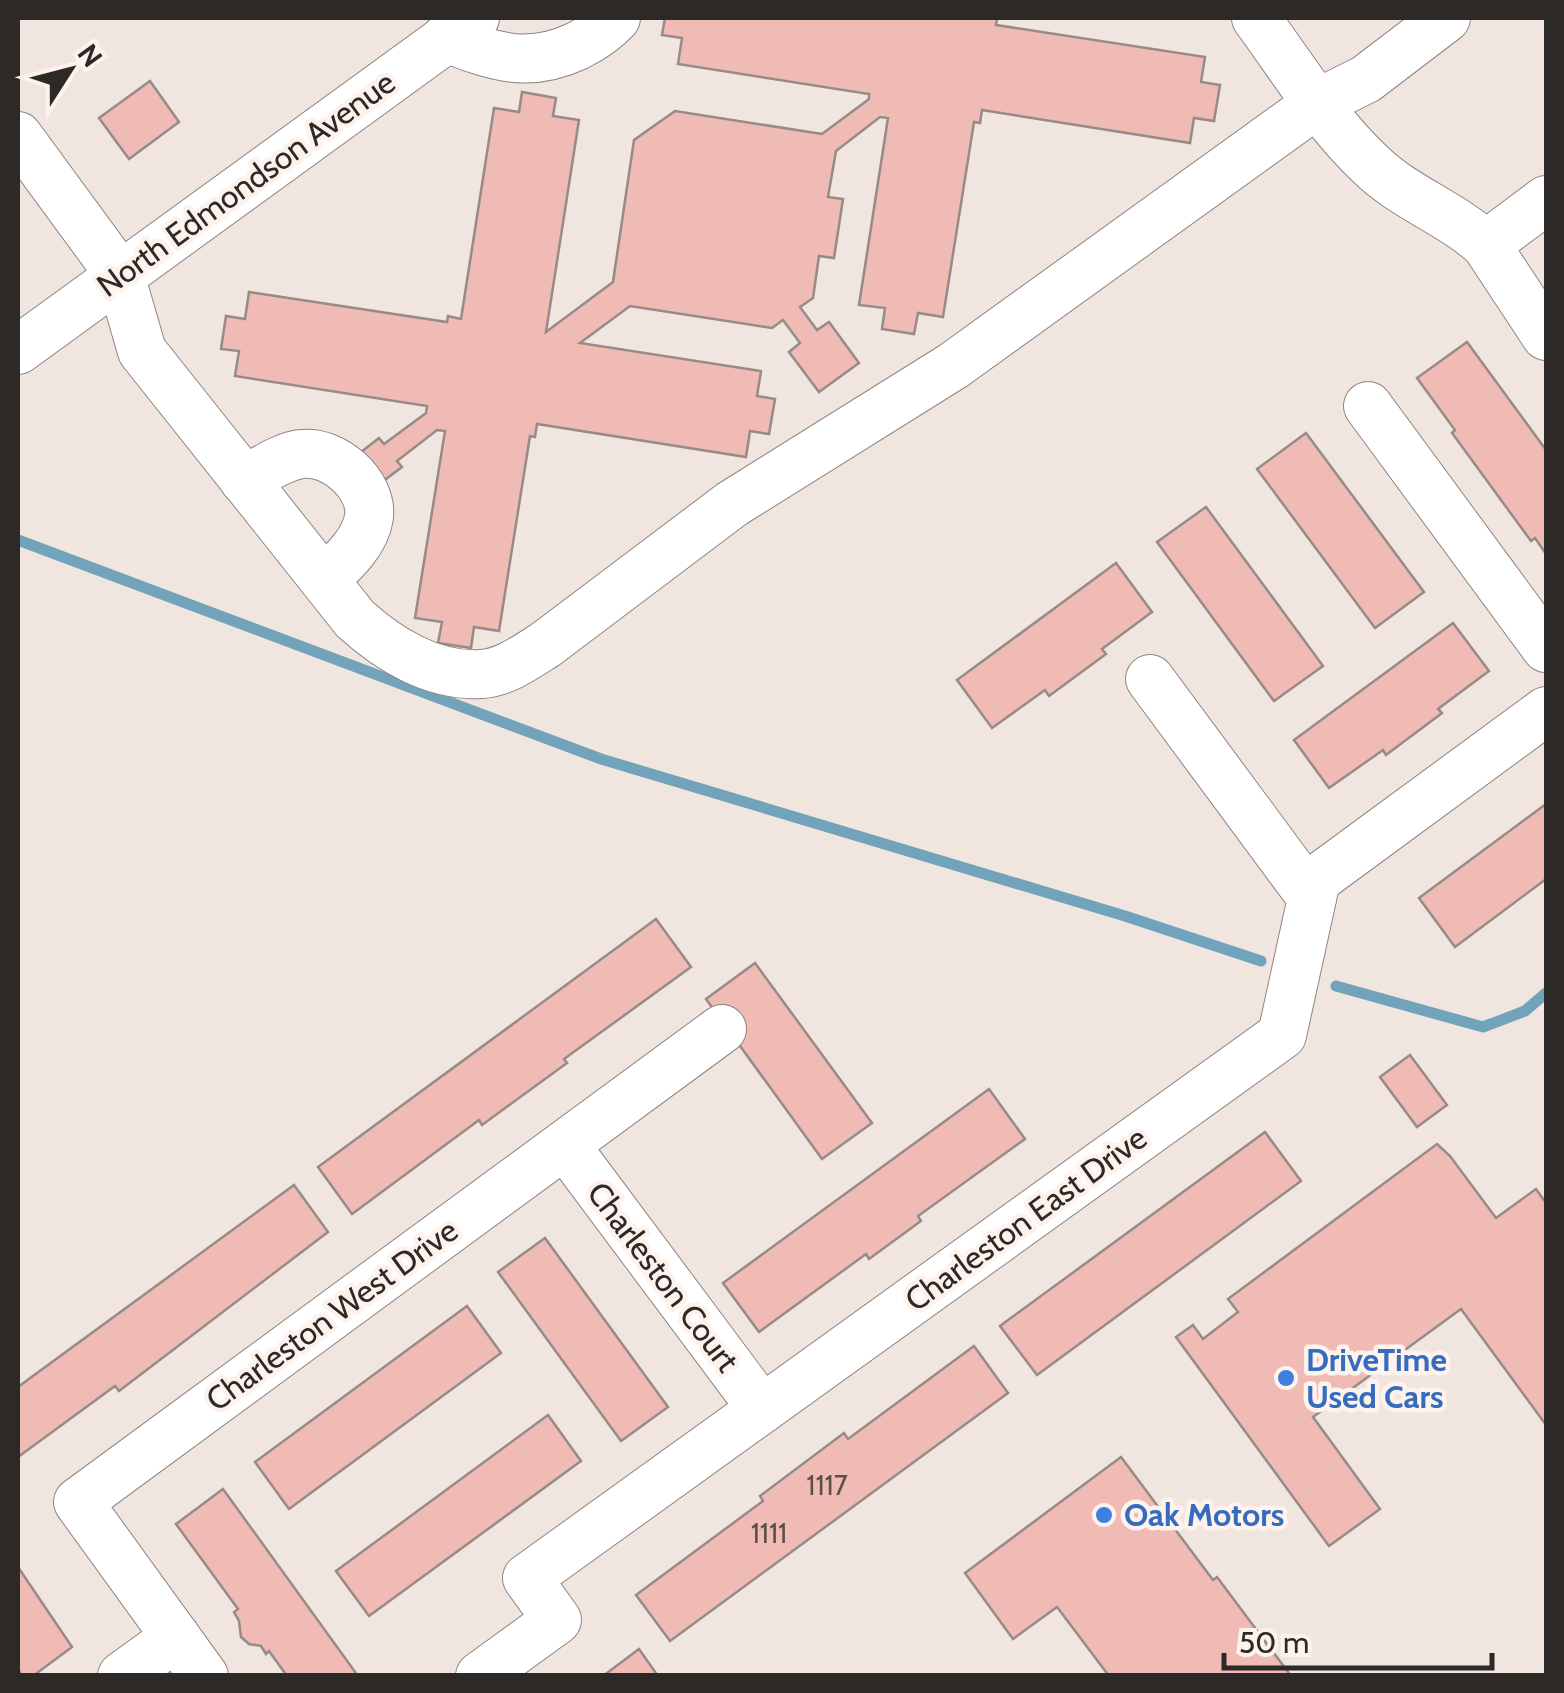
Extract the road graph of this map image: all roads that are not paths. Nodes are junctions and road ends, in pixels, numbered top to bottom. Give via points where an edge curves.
1 (616, 18) edge
2 (1256, 18) edge
3 (1446, 18) edge
4 (460, 28) edge
5 (1318, 102) junction
6 (18, 136) edge
7 (1546, 200) edge
8 (1486, 244) junction
9 (120, 275) junction
10 (1546, 336) edge
11 (18, 350) edge
12 (1368, 406) dead end
13 (244, 480) junction
14 (324, 580) junction
15 (1546, 648) edge
16 (1150, 679) dead end
17 (1546, 710) edge
18 (1312, 898) junction
19 (722, 1029) dead end
20 (565, 1144) junction
21 (762, 1409) junction
22 (176, 1636) junction
23 (122, 1676) edge
24 (204, 1676) edge
25 (480, 1676) edge

1 - 4 street via 588,40 538,59 511,59
2 - 5 street
3 - 5 street via 1366,78
4 - 9 street, North Edmondson Avenue
5 - 8 street via 1370,165
5 - 14 street via 952,366 732,504 515,664 482,674 412,658 381,643
6 - 9 street
7 - 8 street
8 - 10 street
9 - 11 street, North Edmondson Avenue
9 - 13 street via 142,351
12 - 15 street
13 - 14 street
13 - 14 street via 299,454 345,467 369,502 364,530
16 - 18 street
17 - 18 street, Charleston East Drive via 1316,880
18 - 21 street, Charleston East Drive via 1282,1035
19 - 20 street, Charleston West Drive
20 - 21 street, Charleston Court
20 - 22 street, Charleston West Drive via 78,1502
21 - 25 street, Charleston East Drive via 527,1578 557,1620
22 - 23 street
22 - 24 street, Charleston West Drive

